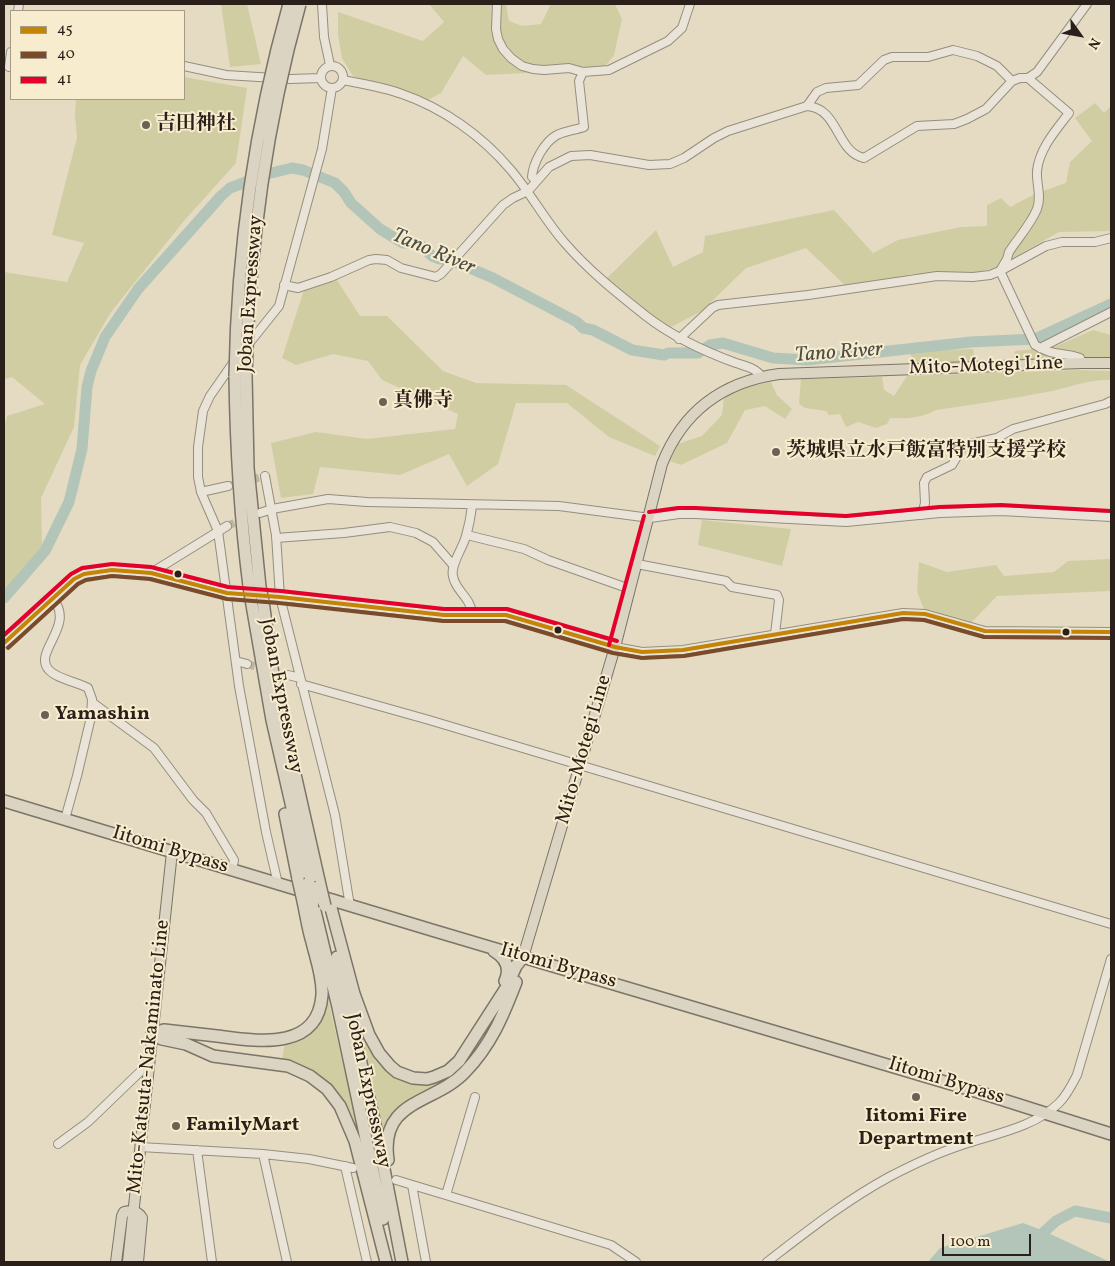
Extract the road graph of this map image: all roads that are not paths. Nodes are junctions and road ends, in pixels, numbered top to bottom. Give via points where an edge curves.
1 (289, 4) edge
2 (300, 4) edge
3 (322, 4) edge
4 (497, 4) edge
5 (690, 4) edge
6 (1087, 4) edge
7 (330, 65) junction
8 (185, 66) edge
9 (583, 72) junction
10 (321, 78) junction
11 (1028, 78) junction
12 (343, 80) junction
13 (1012, 81) junction
14 (332, 88) junction
15 (807, 106) junction
16 (537, 180) junction
17 (528, 191) junction
18 (1111, 238) edge
19 (1000, 271) junction
20 (284, 285) junction
21 (1111, 312) edge
22 (679, 339) junction
23 (1036, 343) junction
24 (1082, 363) junction
25 (1111, 363) edge
26 (240, 376) junction
27 (762, 377) junction
28 (1111, 401) edge
29 (265, 476) dead end
30 (228, 486) tunnel mouth
31 (201, 492) junction
32 (472, 504) junction
33 (272, 509) junction
34 (260, 513) dead end
35 (922, 515) junction
36 (1111, 517) edge
37 (650, 518) junction
38 (227, 526) tunnel mouth
39 (218, 531) junction
40 (467, 535) junction
41 (276, 538) junction
42 (637, 564) junction
43 (453, 565) junction
44 (151, 574) junction
45 (630, 589) junction
46 (227, 593) junction
47 (280, 597) junction
48 (52, 599) junction
49 (259, 603) junction
50 (472, 614) junction
51 (1111, 632) edge
52 (775, 634) junction
53 (4, 643) edge
54 (614, 647) junction
55 (236, 661) junction
56 (247, 664) tunnel mouth
57 (288, 675) tunnel mouth
58 (301, 681) junction
59 (93, 703) junction
60 (580, 766) junction
61 (4, 801) edge
62 (65, 819) junction
63 (172, 852) junction
64 (232, 870) junction
65 (278, 884) junction
66 (313, 884) junction
67 (318, 905) junction
68 (350, 906) junction
69 (1111, 924) edge
70 (485, 946) junction
71 (523, 957) junction
72 (1111, 958) edge
73 (500, 997) junction
74 (152, 1034) junction
75 (149, 1066) junction
76 (475, 1097) dead end
77 (1047, 1113) junction
78 (1111, 1134) edge
79 (58, 1144) dead end
80 (140, 1147) junction
81 (197, 1150) junction
82 (263, 1154) junction
83 (396, 1180) dead end
84 (412, 1185) junction
85 (446, 1195) junction
86 (133, 1211) junction
87 (116, 1262) edge
88 (128, 1262) edge
89 (138, 1262) edge
90 (212, 1262) edge
91 (287, 1262) edge
92 (367, 1262) edge
93 (386, 1262) edge
94 (391, 1262) edge
95 (402, 1262) edge
96 (407, 1262) edge
97 (426, 1262) edge
98 (636, 1262) edge
99 (767, 1262) edge

1 - 26 highway, Joban Expressway, bridge via 268,87 244,227 236,333
2 - 26 highway, Joban Expressway, bridge via 268,142
3 - 7 street
4 - 9 street via 498,39 511,58 532,69 569,68
5 - 9 street via 682,28 668,41 609,70
6 - 11 street via 1037,72
7 - 10 street via 324,68
7 - 12 street via 342,70
8 - 10 street via 226,75
9 - 16 street via 579,81 584,127 548,142 533,172 532,177
10 - 14 street via 326,86
11 - 13 street
11 - 19 street via 1069,113 1051,136 1039,160 1037,207
12 - 14 street
12 - 17 street via 402,94 432,107 463,126 489,148
13 - 15 street via 997,66 964,52 954,50 928,56 892,57 884,60 858,85 826,88 817,92
13 - 15 street via 986,109 967,119 954,124 917,126 864,158 851,153 830,118 818,108
14 - 20 street via 320,156
15 - 16 street via 728,131 670,164 649,165 580,154 562,159
16 - 17 street
17 - 20 street via 503,205 436,278 376,259 298,288
17 - 22 street via 564,243 603,282
18 - 19 street via 1046,246
19 - 22 street via 990,275 937,276 718,305
19 - 23 street
20 - 31 street via 279,306 217,384 204,411 197,466
21 - 23 street
22 - 27 street via 750,367
23 - 24 street via 1056,354 1080,358
24 - 25 main road, Mito-Motegi Line
24 - 27 main road, Mito-Motegi Line
26 - 49 highway, Joban Expressway, bridge via 238,469 242,531
27 - 37 main road, Mito-Motegi Line via 718,395 703,405 680,430 662,464
28 - 35 street via 1013,429 997,438 962,448 952,465 927,477
29 - 33 street
30 - 31 street
31 - 39 street
32 - 33 street via 328,499
32 - 37 street via 559,506
32 - 40 street
33 - 34 street
33 - 41 street
35 - 36 street via 1001,511
35 - 37 street via 846,522 688,514
37 - 42 main road, Mito-Motegi Line
38 - 39 street
39 - 44 street
39 - 46 street
40 - 43 street
40 - 45 street via 524,549
41 - 43 street via 390,527 416,533 433,542
41 - 47 street
42 - 45 main road, Mito-Motegi Line
42 - 52 street via 726,581 732,587 777,595
43 - 50 street via 453,580 472,606
44 - 46 street
44 - 48 street via 112,570 84,574 67,584
45 - 54 main road, Mito-Motegi Line
46 - 47 street
46 - 55 street
47 - 50 street via 444,615
47 - 58 street
48 - 53 street
48 - 59 street via 58,605 60,619 46,656 46,666 53,674 88,688
49 - 66 highway
49 - 66 highway, Joban Expressway via 255,622 258,675
50 - 54 street via 506,615
51 - 52 street via 985,631 924,614 903,613
52 - 54 street via 664,652
54 - 60 main road, Mito-Motegi Line
55 - 56 street
55 - 65 street via 238,686
57 - 58 street
58 - 60 street
58 - 68 street via 335,815
59 - 62 street
59 - 64 street via 154,748 206,813 234,860
60 - 69 street
60 - 71 main road, Mito-Motegi Line
61 - 62 highway, Iitomi Bypass
62 - 63 highway, Iitomi Bypass
63 - 64 highway, Iitomi Bypass
63 - 74 main road, Mito-Katsuta-Nakaminato Line
64 - 65 highway, Iitomi Bypass
65 - 68 highway, Iitomi Bypass
66 - 67 highway, bridge
66 - 67 highway
67 - 73 highway via 369,1035 384,1060 397,1072 420,1079 448,1071 464,1055
67 - 74 highway via 322,994 314,1020 304,1031 284,1040 164,1030
67 - 94 highway, Joban Expressway
67 - 95 highway, Joban Expressway via 378,1138
68 - 70 highway, Iitomi Bypass
70 - 71 highway, Iitomi Bypass
70 - 73 highway via 503,957 508,966
71 - 73 highway
71 - 77 highway, Iitomi Bypass
71 - 96 highway via 522,968 498,1027 471,1066 452,1083 406,1108 391,1127 388,1156
72 - 77 street via 1077,1075 1064,1096
74 - 75 main road, Mito-Katsuta-Nakaminato Line
74 - 93 highway via 213,1056 288,1066 310,1076 327,1089 340,1106 355,1141
75 - 79 street via 88,1122
75 - 80 main road, Mito-Katsuta-Nakaminato Line
76 - 85 street
77 - 78 highway, Iitomi Bypass
77 - 99 street via 1022,1126 960,1146 890,1176 838,1208
80 - 81 street
80 - 86 main road, Mito-Katsuta-Nakaminato Line
81 - 82 street
81 - 90 street
82 - 91 street
82 - 92 street via 349,1167
83 - 84 street
84 - 85 street
84 - 97 street
85 - 98 street via 611,1245
86 - 87 main road via 124,1212 122,1216
86 - 88 main road, Mito-Katsuta-Nakaminato Line
86 - 89 main road via 142,1218

